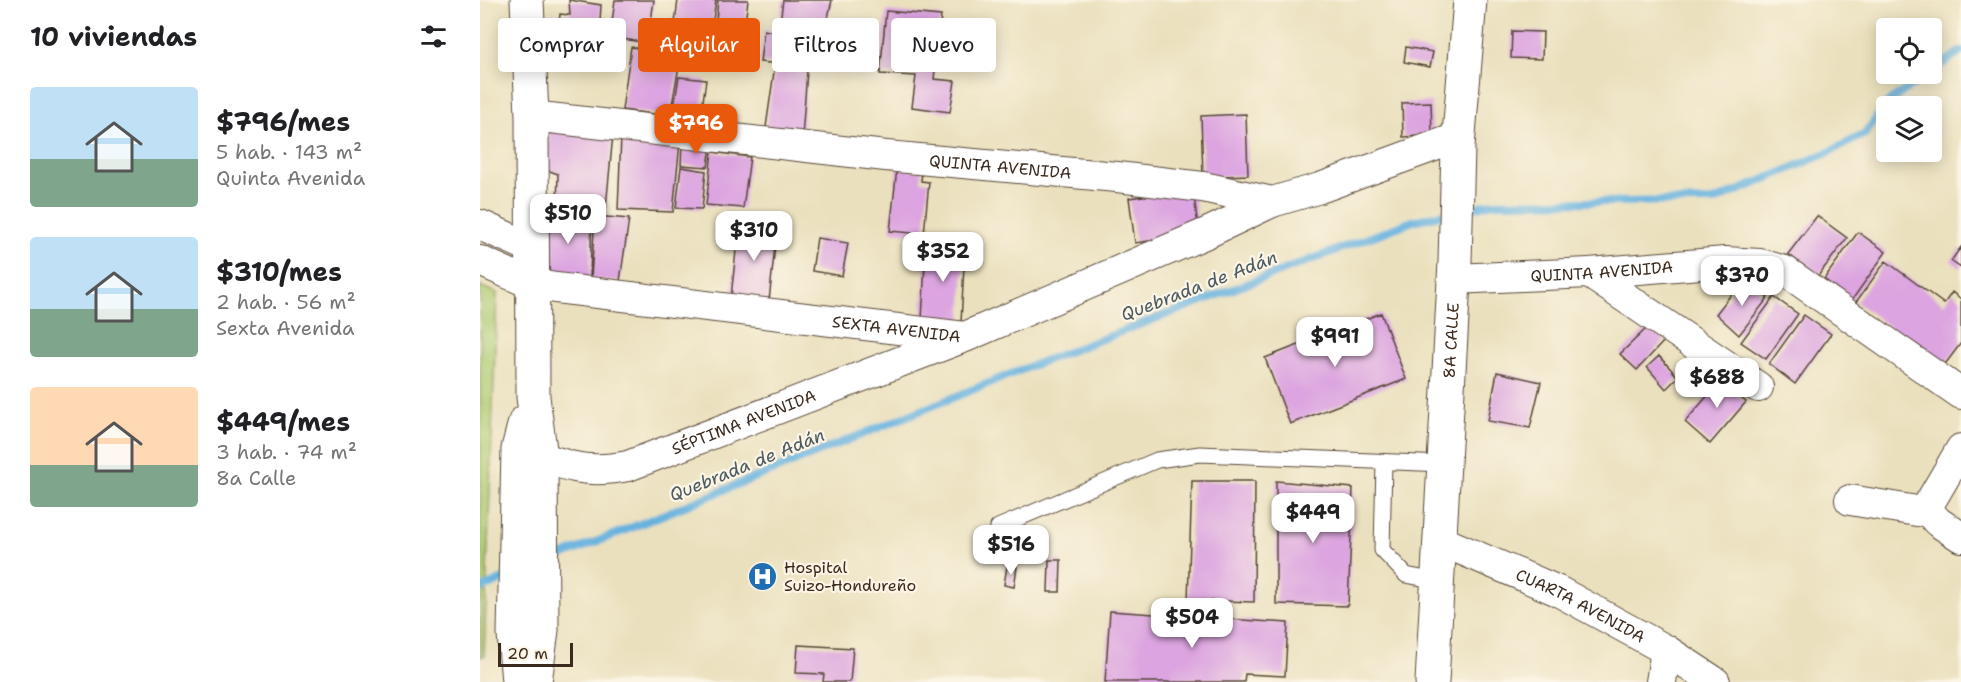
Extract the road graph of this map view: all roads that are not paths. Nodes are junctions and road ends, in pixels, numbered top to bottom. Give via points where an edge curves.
1 (527, 0) edge
2 (1470, 0) edge
3 (532, 117) junction
4 (1458, 142) junction
5 (1272, 202) junction
6 (480, 225) edge
7 (532, 248) junction
8 (480, 261) edge
9 (1455, 271) junction
10 (1589, 273) junction
11 (532, 284) junction
12 (965, 337) junction
13 (1758, 387) dead end
14 (1960, 391) edge
15 (1961, 448) edge
16 (529, 453) junction
17 (1384, 462) junction
18 (1444, 464) junction
19 (1850, 500) dead end
20 (1926, 509) junction
21 (998, 527) dead end
22 (1961, 537) edge
23 (1439, 540) junction
24 (1437, 581) junction
25 (1666, 650) junction
26 (518, 682) edge
27 (535, 682) edge
28 (1432, 682) edge
29 (1661, 682) edge
30 (1715, 682) edge

1 - 3 street
2 - 4 street, 8A CALLE
3 - 5 street, QUINTA AVENIDA via 1117,177 1203,187
3 - 7 street
4 - 5 street, QUINTA AVENIDA
4 - 9 street, 8A CALLE
5 - 12 street, SEXTA AVENIDA
6 - 7 street
7 - 11 street
8 - 11 street, SEXTA AVENIDA
9 - 10 street, QUINTA AVENIDA
9 - 18 street, 8A CALLE
10 - 13 street
10 - 14 street, QUINTA AVENIDA via 1725,262 1760,264 1785,271
11 - 12 street, SEXTA AVENIDA
11 - 16 street via 533,397
12 - 16 street, SÉPTIMA AVENIDA via 628,466 584,470
15 - 20 street
16 - 26 street via 514,634
16 - 27 street via 540,522 542,630
17 - 18 lane
17 - 21 lane via 1200,454 1157,460
17 - 24 lane via 1382,550 1406,575
18 - 23 street, 8A CALLE
19 - 20 street via 1917,511
20 - 22 street
23 - 24 street, 8A CALLE
23 - 25 street, CUARTA AVENIDA via 1558,591
24 - 28 street, 8A CALLE
25 - 29 street
25 - 30 street, CUARTA AVENIDA

